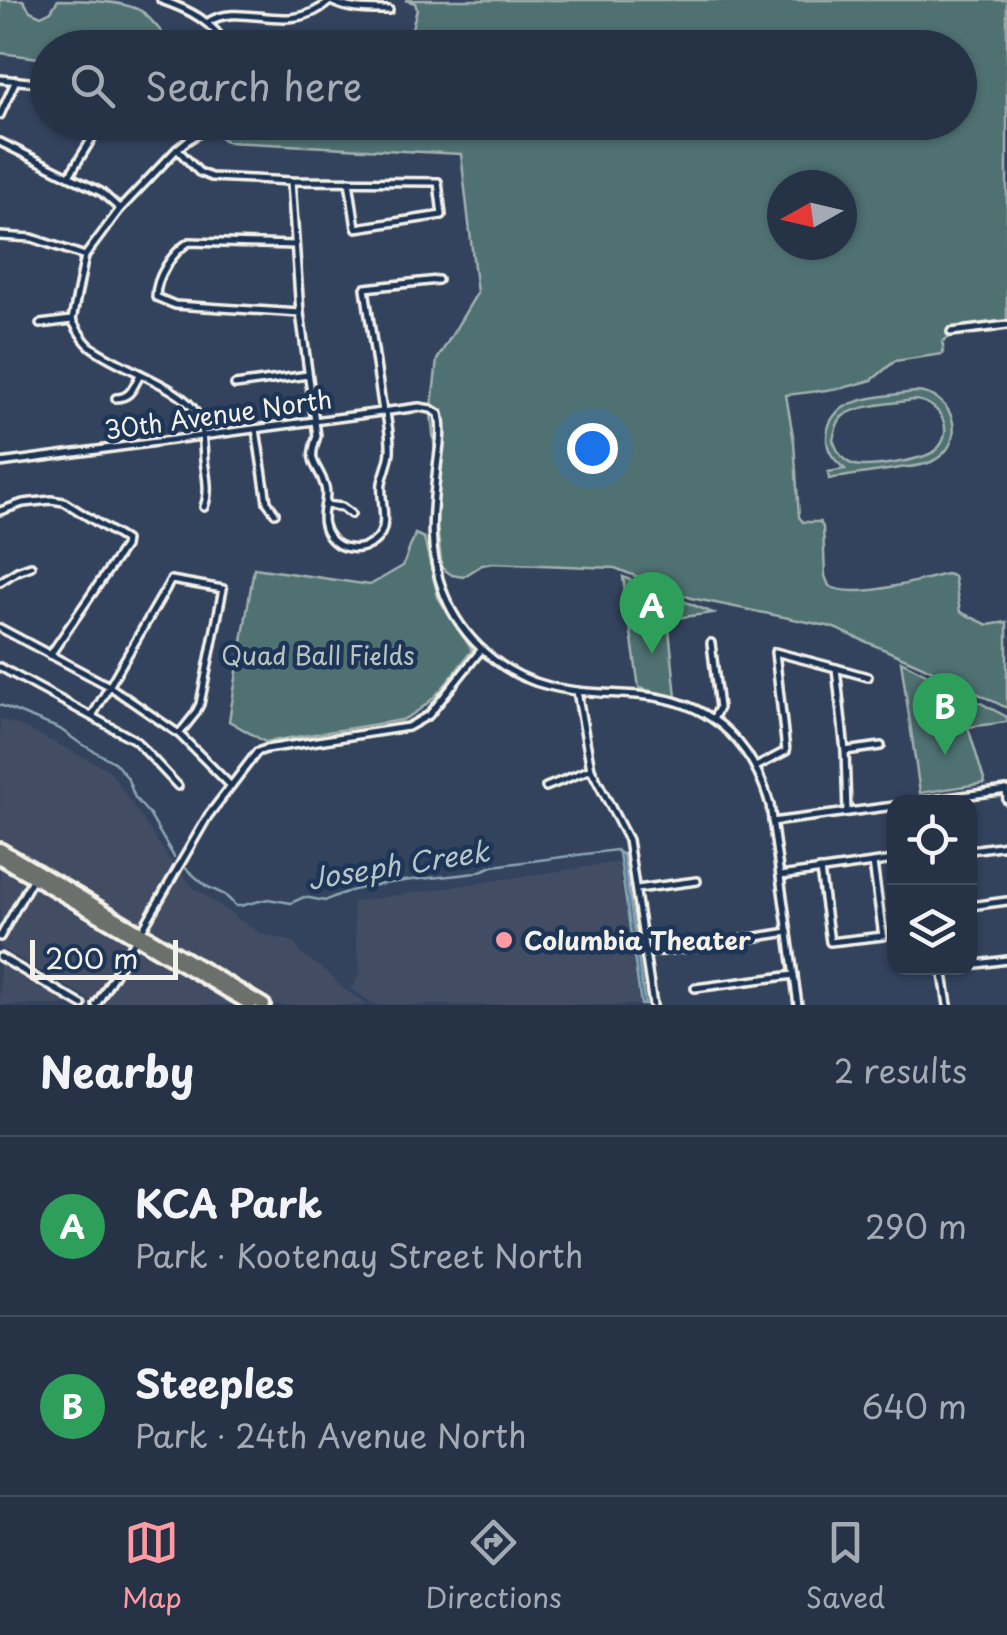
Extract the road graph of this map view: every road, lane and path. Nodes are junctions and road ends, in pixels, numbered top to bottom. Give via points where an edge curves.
1 (161, 0) edge
2 (329, 0) edge
3 (389, 10) dead end
4 (208, 22) junction
5 (214, 30) edge
6 (0, 78) edge
7 (16, 80) junction
8 (30, 82) edge
9 (0, 115) edge
10 (91, 140) edge
11 (187, 140) edge
12 (0, 142) edge
13 (177, 149) junction
14 (69, 176) junction
15 (292, 181) junction
16 (349, 182) junction
17 (120, 209) junction
18 (0, 236) edge
19 (296, 245) junction
20 (86, 256) junction
21 (438, 280) dead end
22 (300, 313) junction
23 (72, 320) junction
24 (40, 324) dead end
25 (1007, 325) edge
26 (950, 332) dead end
27 (308, 374) junction
28 (140, 375) junction
29 (235, 386) dead end
30 (116, 398) dead end
31 (384, 412) junction
32 (315, 421) junction
33 (256, 429) junction
34 (202, 436) junction
35 (0, 463) edge
36 (325, 505) junction
37 (204, 507) dead end
38 (0, 511) edge
39 (275, 513) dead end
40 (350, 514) dead end
41 (31, 566) dead end
42 (0, 582) edge
43 (0, 628) edge
44 (711, 644) dead end
45 (481, 650) junction
46 (50, 655) junction
47 (0, 667) edge
48 (836, 668) junction
49 (868, 677) dead end
50 (109, 686) junction
51 (577, 691) junction
52 (92, 716) junction
53 (713, 719) junction
54 (179, 734) junction
55 (880, 746) dead end
56 (846, 751) junction
57 (756, 767) junction
58 (591, 769) junction
59 (178, 786) dead end
60 (231, 786) junction
61 (546, 787) dead end
62 (1006, 790) edge
63 (970, 795) edge
64 (1007, 800) edge
65 (887, 807) edge
66 (847, 812) junction
67 (772, 822) junction
68 (1007, 845) edge
69 (0, 849) edge
70 (977, 849) edge
71 (0, 858) edge
72 (887, 861) edge
73 (873, 863) junction
74 (820, 870) junction
75 (36, 874) junction
76 (780, 876) junction
77 (697, 881) dead end
78 (637, 889) junction
79 (1007, 901) edge
80 (977, 905) edge
81 (788, 932) junction
82 (139, 935) junction
83 (0, 937) edge
84 (738, 940) dead end
85 (695, 947) dead end
86 (645, 954) junction
87 (0, 957) edge
88 (1007, 960) edge
89 (977, 963) edge
90 (794, 975) junction
91 (945, 975) edge
92 (695, 988) dead end
93 (82, 1005) edge
94 (96, 1005) edge
95 (251, 1005) edge
96 (264, 1005) edge
97 (653, 1005) edge
98 (798, 1005) edge
99 (948, 1005) edge

1 - 4 street
2 - 3 street via 357,10
2 - 4 street via 305,15 240,8
4 - 5 street
6 - 7 street
7 - 8 street
7 - 9 street
10 - 14 street
11 - 13 street
12 - 14 street
13 - 15 street via 211,177
13 - 17 street
14 - 17 street
15 - 16 street
15 - 19 street
16 - 16 street via 356,228 442,215 438,182
17 - 20 street
18 - 20 street via 32,238
19 - 22 street
19 - 22 street via 189,242 160,277 156,297 174,305
20 - 23 street
21 - 31 street via 365,288
22 - 27 street
23 - 24 street
23 - 28 street via 92,347
25 - 26 street
27 - 29 street
27 - 32 street
28 - 30 street via 129,395
28 - 34 street via 190,404
31 - 32 street, 30th Avenue North
31 - 36 street via 390,451 381,534 365,547 338,544 325,529
31 - 45 street, 30th Avenue North via 420,407 439,414 432,553 446,599
32 - 33 street, 30th Avenue North
32 - 36 street via 312,459 324,483
33 - 34 street, 30th Avenue North
33 - 39 street
34 - 35 street, 30th Avenue North
34 - 37 street
36 - 40 street
38 - 46 street via 64,502 125,540
41 - 42 street
43 - 46 street
44 - 53 street via 719,708
45 - 51 street via 522,677
45 - 60 street via 419,722 257,752
46 - 50 street
47 - 52 street
48 - 49 street
48 - 56 street
48 - 57 street via 774,652 786,751
50 - 52 street
50 - 54 street
50 - 54 street via 171,580 223,589 200,704
51 - 53 street via 656,697
51 - 58 street
52 - 59 street via 135,740
53 - 57 street
54 - 60 street
55 - 56 street
56 - 66 street
57 - 67 street
58 - 61 street
58 - 78 street via 628,840
60 - 82 street
62 - 63 street
62 - 64 street
65 - 66 street
66 - 67 street
67 - 76 street
68 - 70 street
69 - 75 highway
71 - 75 highway
72 - 73 street
73 - 74 street
73 - 74 street via 883,936 830,942
74 - 76 street
75 - 82 highway
75 - 83 street
76 - 81 street
77 - 78 street
78 - 86 street
79 - 80 street
81 - 84 street
81 - 90 street
82 - 94 street
82 - 95 highway
82 - 96 highway
85 - 86 street
86 - 97 street
87 - 93 street
88 - 89 street
90 - 92 street
90 - 98 street
91 - 99 street

